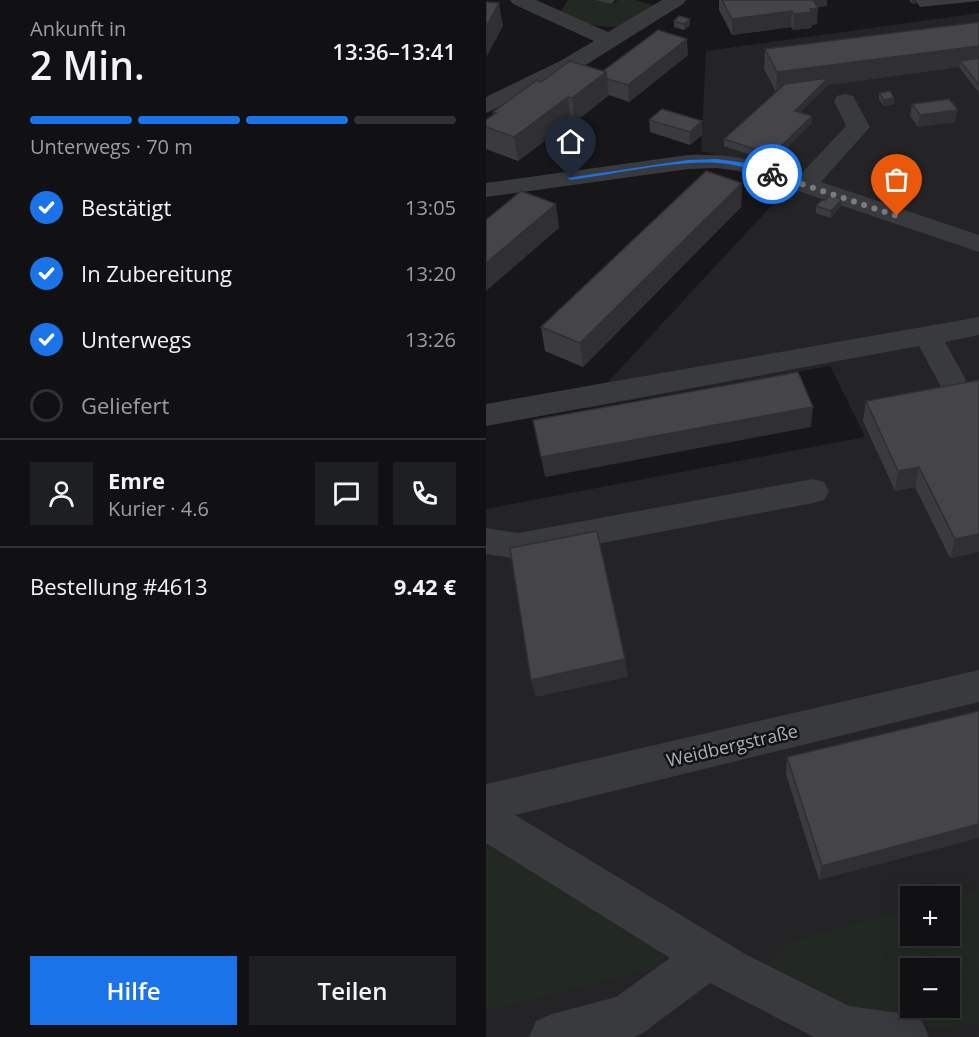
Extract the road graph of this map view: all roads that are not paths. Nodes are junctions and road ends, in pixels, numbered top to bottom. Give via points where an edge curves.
1 (676, 0) edge
2 (534, 3) edge
3 (608, 40) junction
4 (845, 101) dead end
5 (486, 106) edge
6 (805, 185) junction
7 (486, 190) edge
8 (979, 244) edge
9 (979, 326) edge
10 (927, 335) junction
11 (951, 380) dead end
12 (486, 415) edge
13 (813, 490) dead end
14 (486, 541) edge
15 (979, 686) edge
16 (486, 803) edge
17 (486, 820) edge
18 (709, 957) junction
19 (552, 1037) edge
20 (906, 1037) edge

1 - 3 street
2 - 3 street
3 - 5 street via 530,86
4 - 6 street via 858,127
6 - 7 street via 743,164 717,161
6 - 8 street
9 - 10 street
10 - 11 street
10 - 12 street
13 - 14 street via 518,546
15 - 16 street, Weidbergstraße
17 - 18 street
18 - 19 street via 627,1017
18 - 20 street via 845,1028

